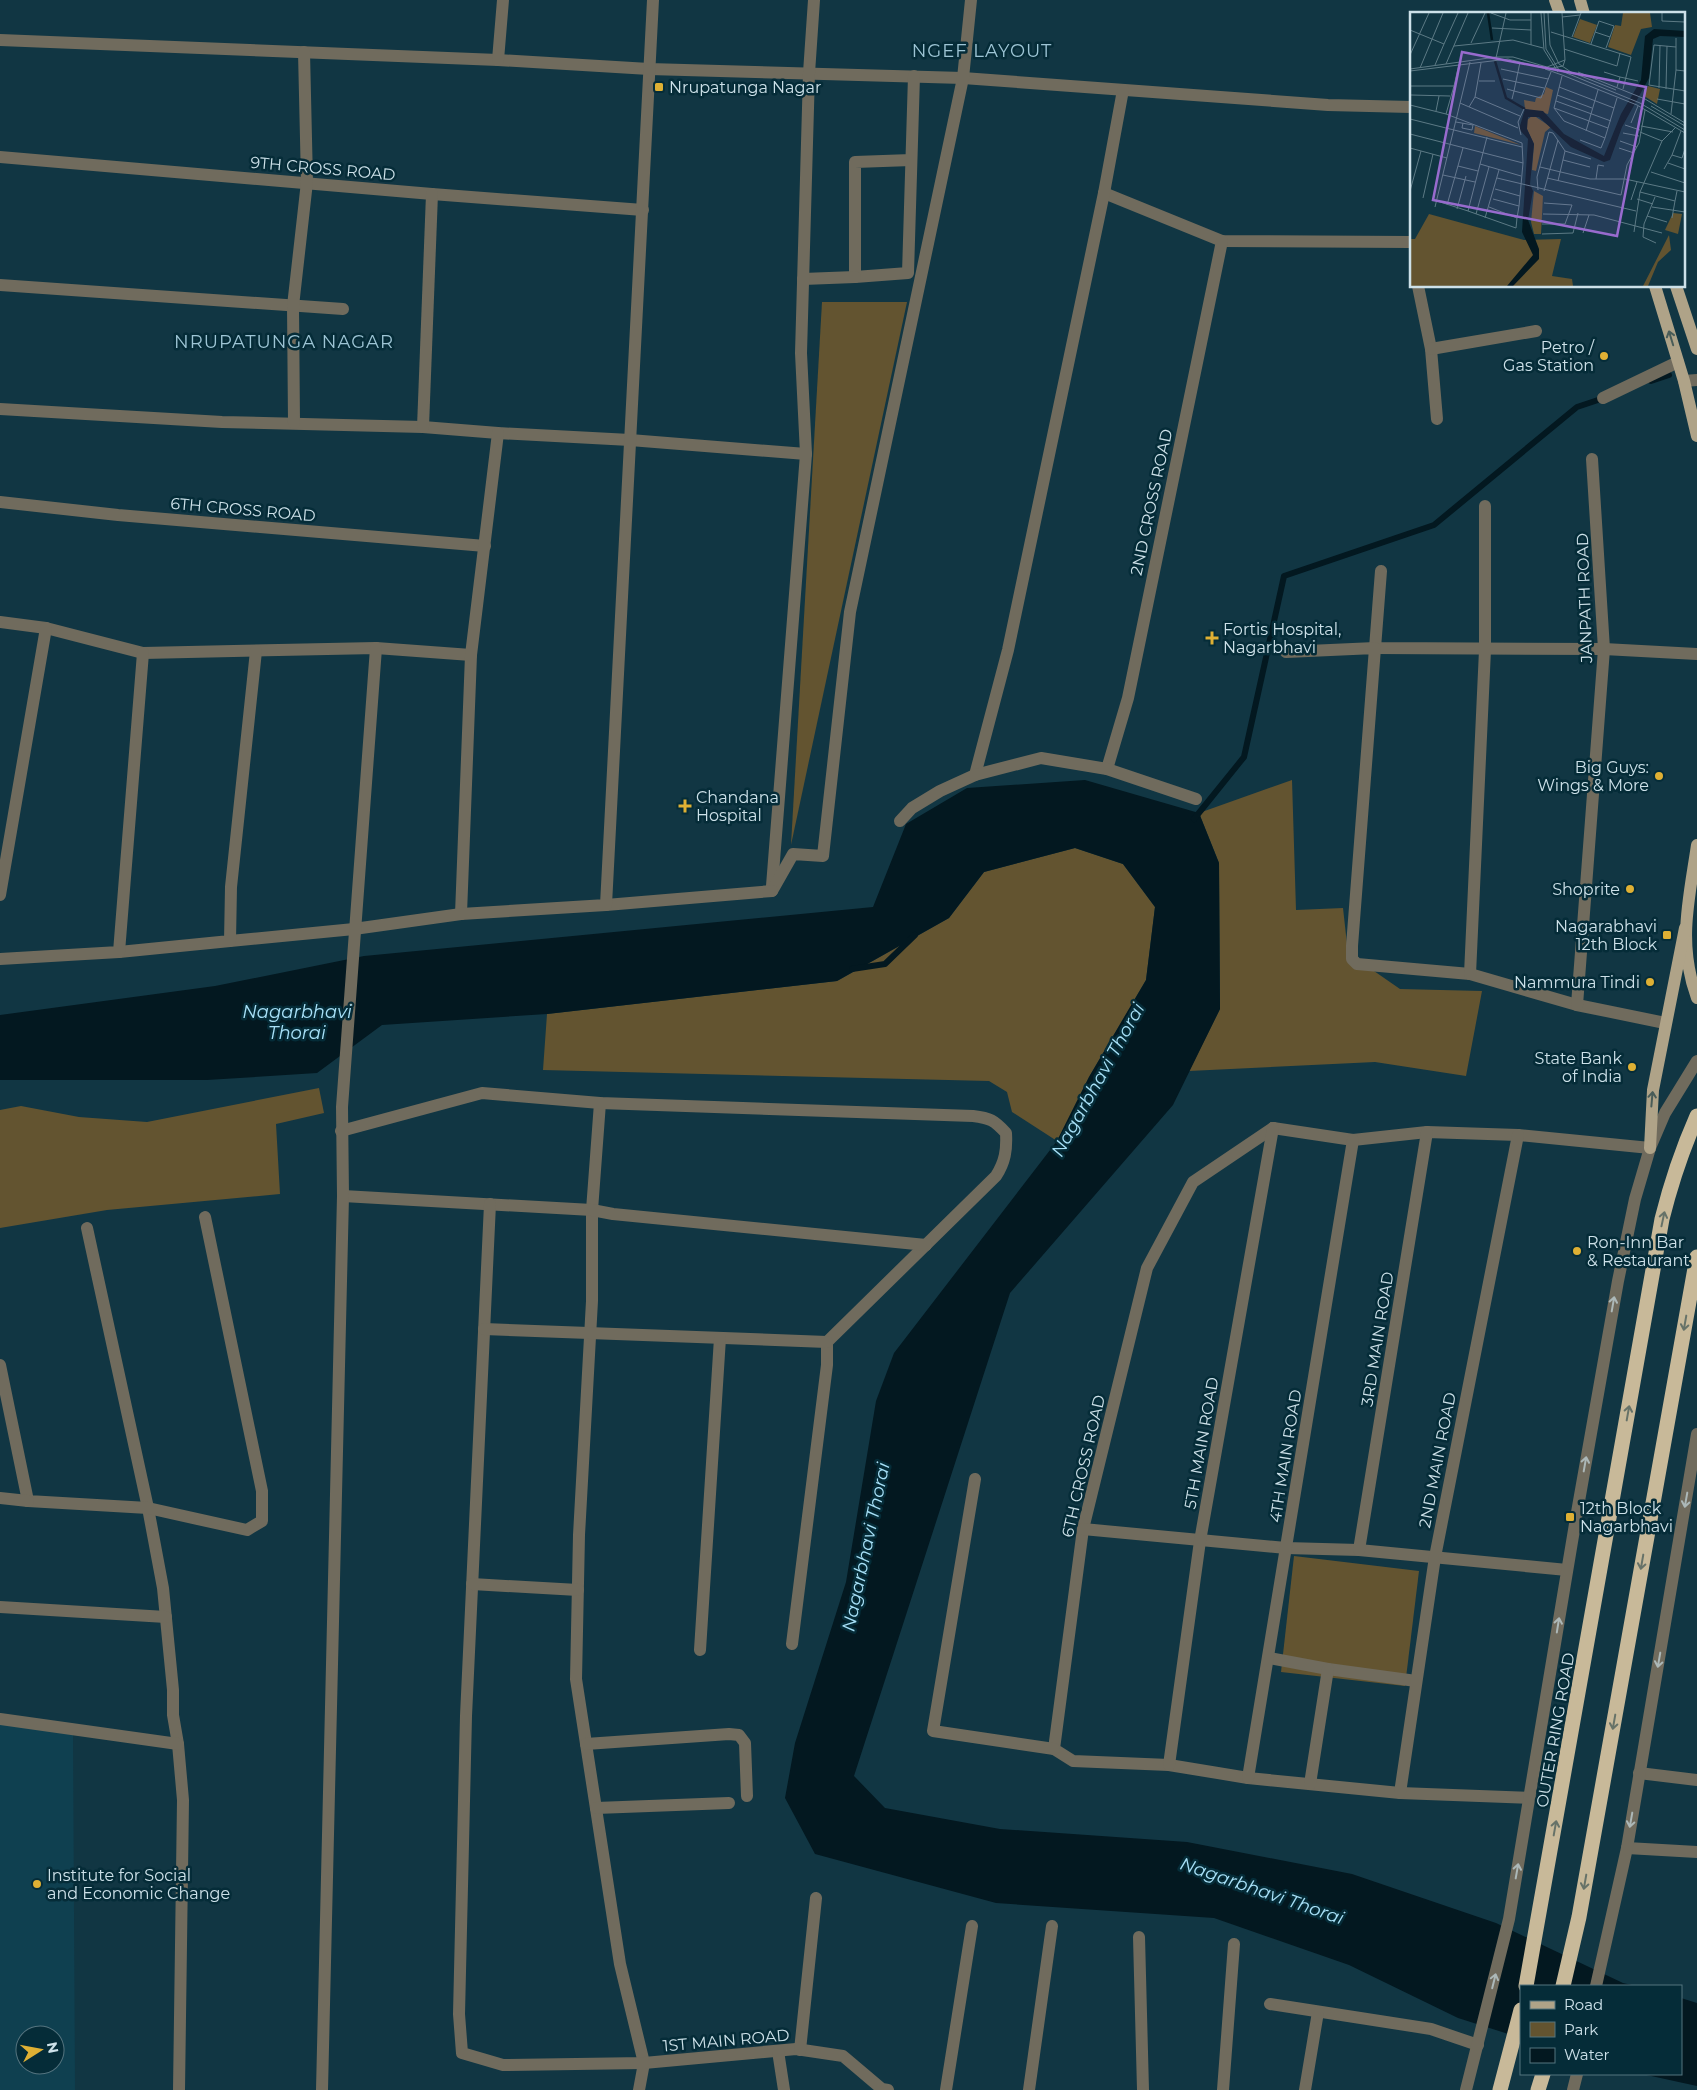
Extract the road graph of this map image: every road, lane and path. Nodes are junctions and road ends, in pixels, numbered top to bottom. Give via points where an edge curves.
1 (503, 0) edge
2 (653, 0) edge
3 (814, 0) edge
4 (971, 0) edge
5 (1555, 0) edge
6 (1559, 12) edge
7 (0, 40) edge
8 (304, 52) junction
9 (498, 60) junction
10 (649, 70) junction
11 (809, 73) junction
12 (914, 76) junction
13 (963, 78) junction
14 (1123, 90) junction
15 (1410, 107) edge
16 (0, 157) edge
17 (911, 160) junction
18 (307, 182) junction
19 (1104, 193) junction
20 (432, 194) junction
21 (643, 210) junction
22 (1222, 241) junction
23 (1410, 245) edge
24 (855, 277) junction
25 (803, 278) junction
26 (0, 285) edge
27 (1418, 288) edge
28 (1655, 288) edge
29 (1677, 288) edge
30 (293, 306) junction
31 (343, 309) dead end
32 (1536, 331) dead end
33 (1432, 349) junction
34 (1697, 349) edge
35 (1678, 362) junction
36 (1691, 381) edge
37 (1603, 398) dead end
38 (0, 409) edge
39 (1437, 418) dead end
40 (294, 423) junction
41 (423, 427) junction
42 (498, 433) junction
43 (1697, 436) edge
44 (630, 440) junction
45 (806, 454) junction
46 (1592, 459) dead end
47 (0, 502) edge
48 (1486, 506) dead end
49 (484, 546) junction
50 (1380, 571) dead end
51 (0, 622) edge
52 (46, 628) junction
53 (376, 648) junction
54 (1375, 648) junction
55 (1604, 649) junction
56 (1485, 650) junction
57 (256, 651) junction
58 (1286, 652) dead end
59 (143, 653) junction
60 (1697, 654) edge
61 (471, 655) junction
62 (1107, 769) junction
63 (975, 775) junction
64 (1196, 799) dead end
65 (900, 821) dead end
66 (1697, 845) edge
67 (772, 891) junction
68 (0, 894) edge
69 (606, 905) junction
70 (461, 914) junction
71 (1685, 928) junction
72 (354, 929) junction
73 (230, 941) junction
74 (119, 952) junction
75 (0, 959) edge
76 (1470, 974) junction
77 (1697, 998) edge
78 (1576, 1005) junction
79 (1665, 1024) junction
80 (1697, 1061) edge
81 (600, 1103) junction
82 (1697, 1116) edge
83 (1273, 1128) junction
84 (341, 1131) junction
85 (1427, 1132) junction
86 (1518, 1135) junction
87 (1353, 1140) junction
88 (1650, 1148) junction
89 (343, 1196) junction
90 (490, 1204) junction
91 (592, 1210) junction
92 (205, 1217) dead end
93 (87, 1228) dead end
94 (926, 1245) junction
95 (1697, 1258) edge
96 (484, 1328) junction
97 (591, 1333) junction
98 (720, 1338) junction
99 (827, 1342) junction
100 (0, 1365) edge
101 (1697, 1434) edge
102 (975, 1479) dead end
103 (0, 1498) edge
104 (28, 1500) junction
105 (148, 1508) junction
106 (1083, 1529) junction
107 (1200, 1541) junction
108 (1286, 1548) junction
109 (1359, 1550) junction
110 (1434, 1557) junction
111 (1567, 1570) junction
112 (472, 1584) junction
113 (578, 1590) junction
114 (0, 1607) edge
115 (166, 1617) junction
116 (792, 1644) dead end
117 (700, 1650) dead end
118 (1269, 1658) junction
119 (1328, 1669) junction
120 (1416, 1681) junction
121 (0, 1719) edge
122 (178, 1744) junction
123 (586, 1744) junction
124 (1054, 1749) junction
125 (1169, 1765) junction
126 (1640, 1773) junction
127 (1248, 1778) junction
128 (1697, 1780) edge
129 (1310, 1784) junction
130 (1400, 1793) junction
131 (747, 1796) dead end
132 (1530, 1798) junction
133 (729, 1803) dead end
134 (596, 1808) junction
135 (1627, 1848) junction
136 (1697, 1852) edge
137 (816, 1898) dead end
138 (972, 1926) dead end
139 (1052, 1926) dead end
140 (1140, 1937) dead end
141 (1234, 1944) dead end
142 (1526, 1985) edge
143 (1563, 1985) edge
144 (1596, 1985) edge
145 (1270, 2004) dead end
146 (1318, 2012) junction
147 (1520, 2014) edge
148 (1478, 2045) junction
149 (800, 2050) junction
150 (778, 2051) junction
151 (644, 2063) junction
152 (1577, 2075) edge
153 (178, 2090) edge
154 (322, 2090) edge
155 (639, 2090) edge
156 (784, 2090) edge
157 (888, 2090) edge
158 (946, 2090) edge
159 (1029, 2090) edge
160 (1143, 2090) edge
161 (1223, 2090) edge
162 (1305, 2090) edge
163 (1466, 2090) edge
164 (1500, 2090) edge
165 (1573, 2090) edge

1 - 9 street
2 - 10 street
3 - 11 street
4 - 13 street
5 - 6 main road
7 - 8 street
8 - 9 street
8 - 18 street
9 - 10 street
10 - 11 street
10 - 21 street
11 - 12 street
11 - 25 street
12 - 13 street
12 - 17 street
13 - 14 street
13 - 67 street via 850,612 823,856 793,854
14 - 15 street
14 - 19 street
16 - 18 street, 9TH CROSS ROAD
17 - 24 street via 908,273
17 - 24 street via 856,162
18 - 20 street, 9TH CROSS ROAD
18 - 30 street
19 - 22 street
19 - 63 street via 1008,650
20 - 21 street, 9TH CROSS ROAD
20 - 41 street
21 - 44 street
22 - 23 street
22 - 62 street, 2ND CROSS ROAD via 1128,698
24 - 25 street
25 - 45 street via 801,353
26 - 30 street
27 - 33 street
35 -> 28 main road
29 - 34 main road
30 - 31 street
30 - 40 street
32 - 33 street
33 - 39 street
35 - 36 main road
35 - 37 street
36 - 43 main road
38 - 40 street
40 - 41 street
41 - 42 street
42 - 44 street
42 - 49 street
44 - 45 street
44 - 69 street
45 - 67 street
46 - 55 street, JANPATH ROAD
47 - 49 street, 6TH CROSS ROAD
48 - 56 street
49 - 61 street
50 - 54 street
51 - 52 street
52 - 59 street
52 - 68 street
53 - 57 street
53 - 61 street
53 - 72 street
54 - 56 street
54 - 58 street
54 - 76 street via 1350,959 1357,964
55 - 56 street
55 - 60 street
55 - 78 street, JANPATH ROAD
56 - 76 street
57 - 59 street
57 - 73 street via 231,887
59 - 74 street
61 - 70 street
62 - 63 street via 1041,758
62 - 64 street
63 - 65 street via 912,808
66 - 71 main road
67 - 69 street
69 - 70 street
70 - 72 street
71 - 77 main road via 1687,967
71 - 79 main road
72 - 73 street
72 - 84 street
73 - 74 street
74 - 75 street
76 - 78 street
78 - 79 street
88 -> 79 main road via 1653,1090
80 - 88 street via 1665,1113
81 - 84 street via 482,1093
81 - 91 street
81 - 94 street via 990,1118 1006,1133 1003,1165 996,1176
142 -> 82 highway, OUTER RING ROAD via 1662,1219 1676,1167
83 - 87 street
83 - 106 street, 6TH CROSS ROAD via 1192,1182 1148,1268
83 - 107 street, 5TH MAIN ROAD
84 - 89 street
85 - 86 street
85 - 87 street
85 - 109 street, 3RD MAIN ROAD
86 - 88 street
86 - 110 street, 2ND MAIN ROAD
87 - 108 street, 4TH MAIN ROAD
111 -> 88 street via 1618,1281 1635,1199
89 - 90 street
89 - 154 street
90 - 91 street
90 - 96 street
91 - 94 street
91 - 97 street
92 - 105 street via 262,1492 262,1521 247,1530
93 - 105 street
94 - 99 street
95 -> 143 highway
96 - 97 street
96 - 112 street
97 - 98 street
97 - 113 street
98 - 99 street
98 - 117 street
99 - 116 street via 827,1365
100 - 104 street
101 -> 126 street
102 - 124 street via 934,1731
103 - 104 street
104 - 105 street
105 - 115 street
106 - 107 street
106 - 124 street, 6TH CROSS ROAD
107 - 108 street
107 - 125 street, 5TH MAIN ROAD
108 - 109 street
108 - 118 street, 4TH MAIN ROAD
109 - 110 street
110 - 111 street
110 - 120 street, 2ND MAIN ROAD
132 -> 111 street
112 - 113 street
112 - 151 street, 1ST MAIN ROAD via 459,2014 462,2053 502,2065
113 - 123 street via 576,1679
114 - 115 street
115 - 122 street
118 - 119 street
118 - 127 street, 4TH MAIN ROAD
119 - 120 street
119 - 129 street
120 - 130 street, 2ND MAIN ROAD
121 - 122 street
122 - 153 street via 183,1800
123 - 131 street via 739,1735 745,1743
123 - 134 street
124 - 125 street via 1073,1761
125 - 127 street
126 - 128 street
126 -> 135 street
127 - 129 street
129 - 130 street
130 - 132 street
148 -> 132 street via 1509,1919
133 - 134 street
134 - 151 street via 620,1964
135 - 136 street
135 - 144 street
137 - 149 street
138 - 158 street
139 - 159 street
140 - 160 street
141 - 161 street
145 - 146 street
146 - 148 street via 1431,2029
146 - 162 street
147 - 164 highway
148 - 163 street
149 - 150 street, 1ST MAIN ROAD
149 - 157 street, 1ST MAIN ROAD via 843,2056
150 - 151 street, 1ST MAIN ROAD
150 - 156 street
151 - 155 street
152 - 165 street

